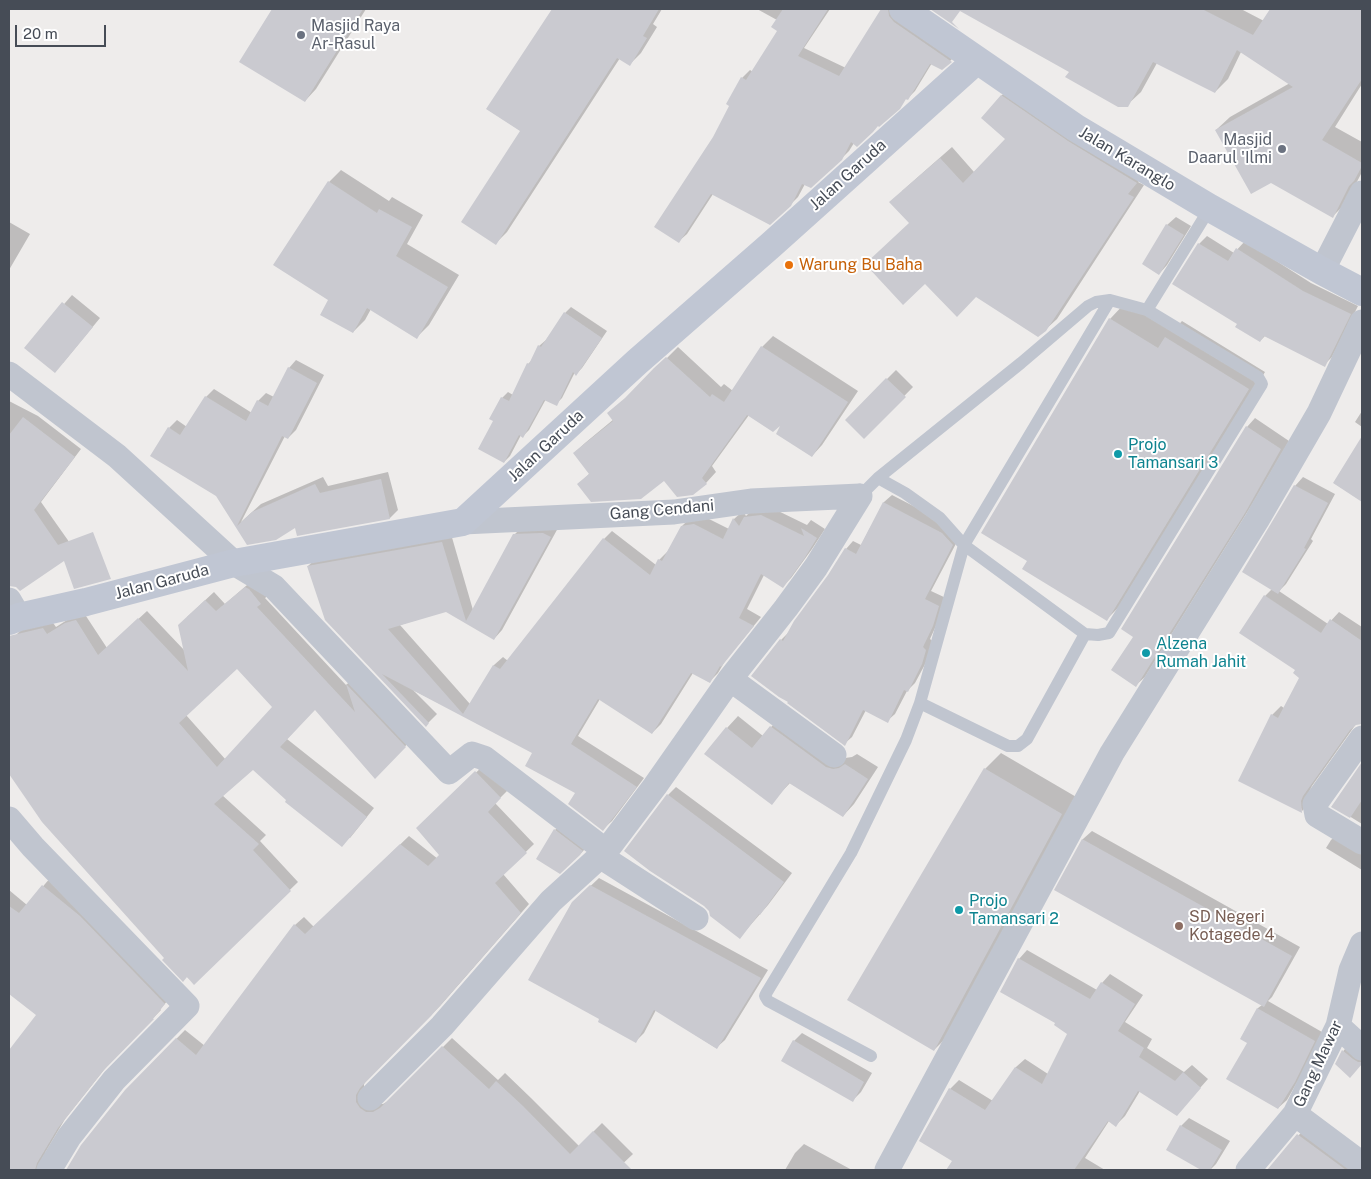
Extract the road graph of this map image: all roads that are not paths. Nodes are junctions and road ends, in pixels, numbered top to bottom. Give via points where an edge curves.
1 (903, 9) edge
2 (977, 60) junction
3 (1362, 194) edge
4 (1210, 208) junction
5 (1322, 271) junction
6 (1362, 292) edge
7 (1110, 300) junction
8 (1147, 310) junction
9 (1362, 322) edge
10 (9, 374) edge
11 (878, 478) junction
12 (860, 496) junction
13 (463, 522) junction
14 (964, 545) junction
15 (234, 563) junction
16 (12, 613) edge
17 (1085, 634) junction
18 (730, 679) junction
19 (920, 702) junction
20 (1362, 738) edge
21 (834, 755) dead end
22 (9, 819) edge
23 (1362, 842) edge
24 (603, 854) junction
25 (696, 918) dead end
26 (1362, 944) edge
27 (1338, 1026) junction
28 (1362, 1048) edge
29 (872, 1056) dead end
30 (370, 1098) dead end
31 (1294, 1114) junction
32 (1362, 1164) edge
33 (49, 1170) edge
34 (887, 1170) edge
35 (1248, 1170) edge

1 - 2 street, Jalan Karanglo
2 - 4 street, Jalan Karanglo via 1076,128
2 - 13 street, Jalan Garuda via 637,362
3 - 5 street
4 - 5 street, Jalan Karanglo
4 - 8 lane
5 - 6 street, Jalan Karanglo
7 - 8 lane
7 - 11 lane via 1096,302 1078,313
7 - 14 lane
8 - 17 lane via 1258,376 1262,384 1109,633
9 - 34 street via 1319,413 1257,520 1112,753
10 - 15 street via 117,456
11 - 12 lane
11 - 14 lane via 940,518
12 - 13 street, Gang Cendani via 751,501 674,512
12 - 18 street via 816,567
13 - 15 street, Jalan Garuda
14 - 17 lane
14 - 19 lane
15 - 16 street, Jalan Garuda via 86,602
15 - 24 street via 274,587 449,772 472,754 484,758
17 - 19 lane via 1027,739 1018,746 1008,746
18 - 21 street
18 - 24 street
19 - 29 lane via 906,740 851,853 765,996 768,1001
20 - 23 street via 1316,804 1317,815
22 - 33 street via 187,1006 114,1080 69,1137
24 - 25 street
24 - 30 street via 551,901 442,1026
26 - 27 street, Gang Mawar via 1351,970
27 - 28 street
27 - 31 street, Gang Mawar
31 - 32 street
31 - 35 street, Gang Mawar

